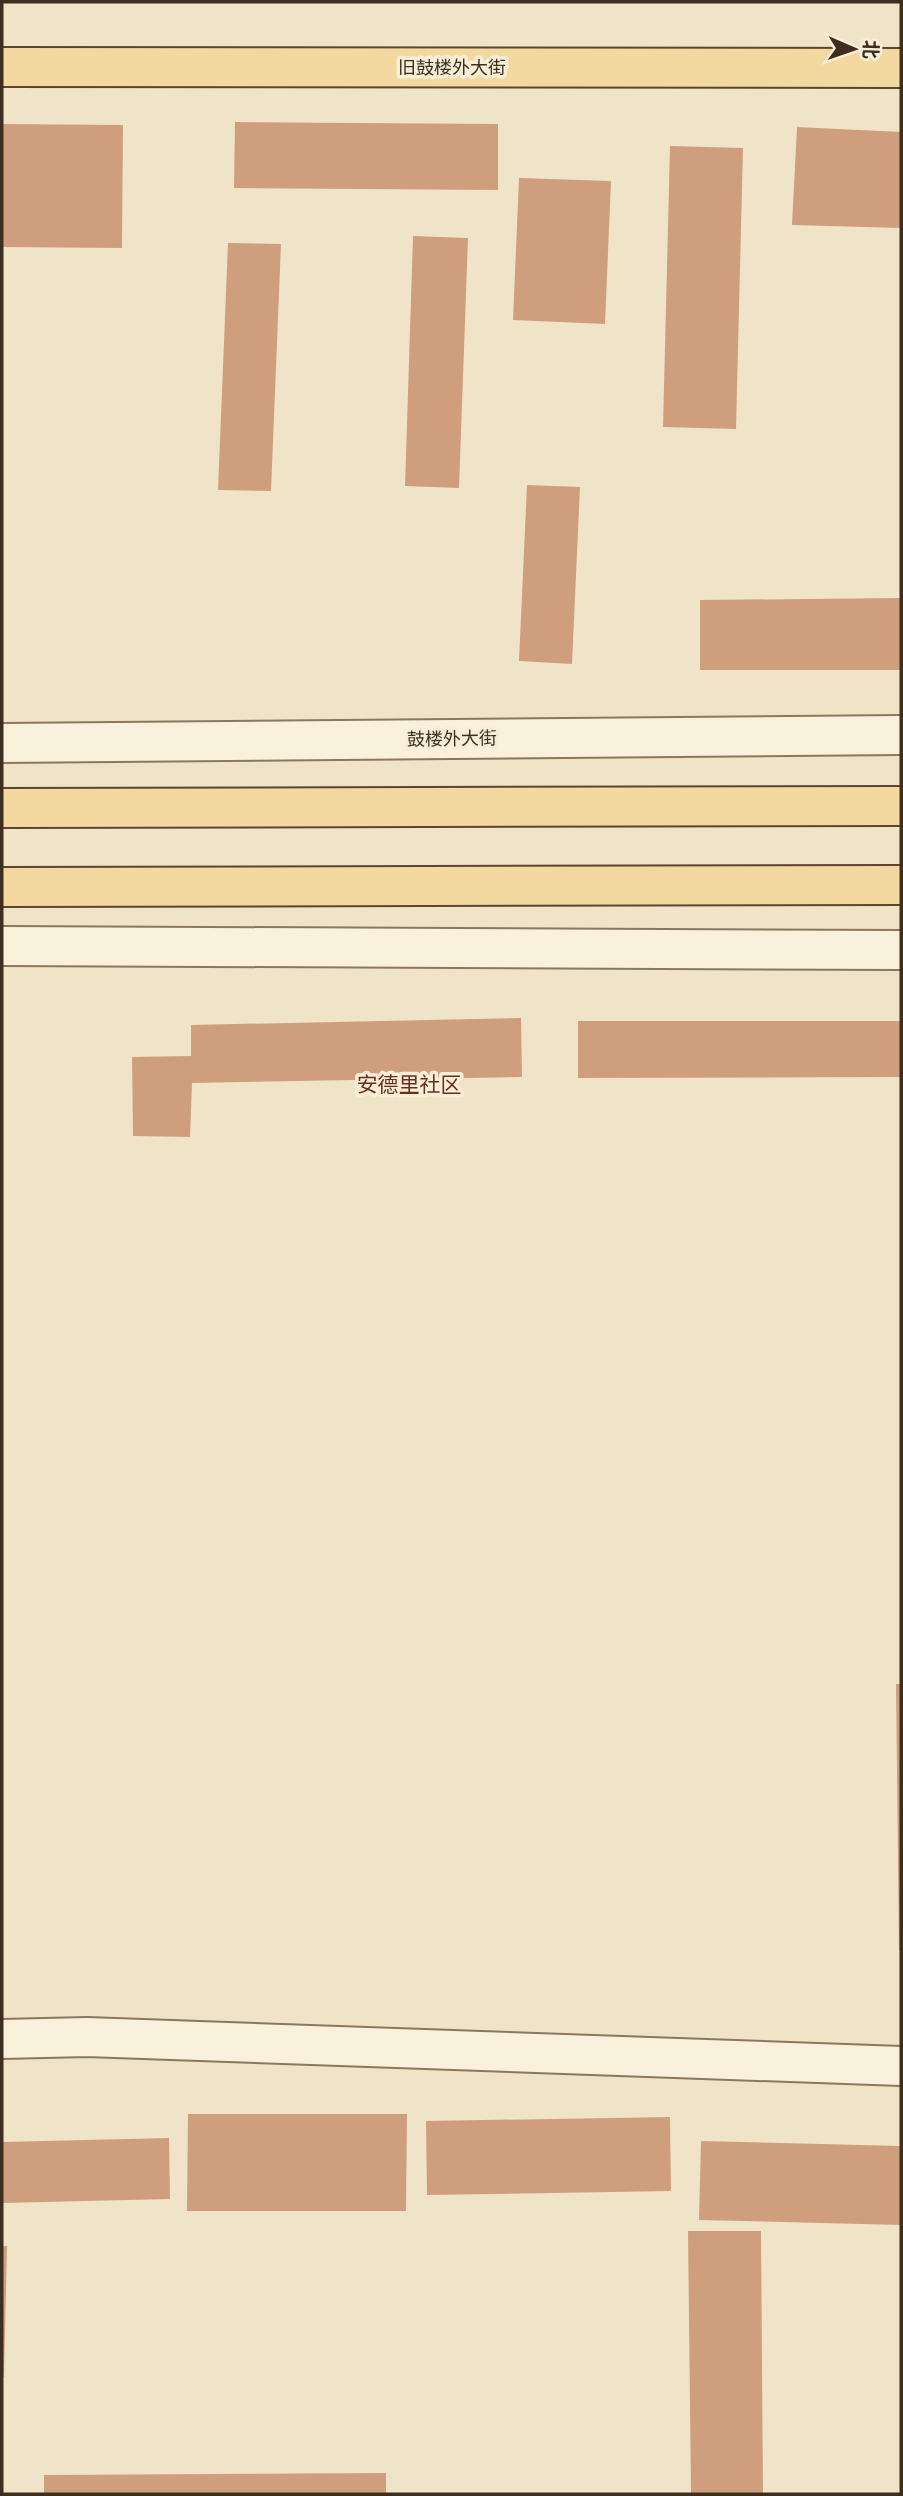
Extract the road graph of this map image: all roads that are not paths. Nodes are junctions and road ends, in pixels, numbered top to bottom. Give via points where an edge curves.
1 (2, 67) edge
2 (901, 68) edge
3 (901, 735) edge
4 (2, 743) edge
5 (901, 806) edge
6 (2, 808) edge
7 (901, 885) edge
8 (2, 887) edge
9 (2, 946) edge
10 (901, 950) edge
11 (2, 2039) edge
12 (901, 2066) edge

1 - 2 main road, 旧鼓楼外大街
3 - 4 street, 鼓楼外大街
5 - 6 main road
7 - 8 main road
9 - 10 street
11 - 12 street via 87,2037

